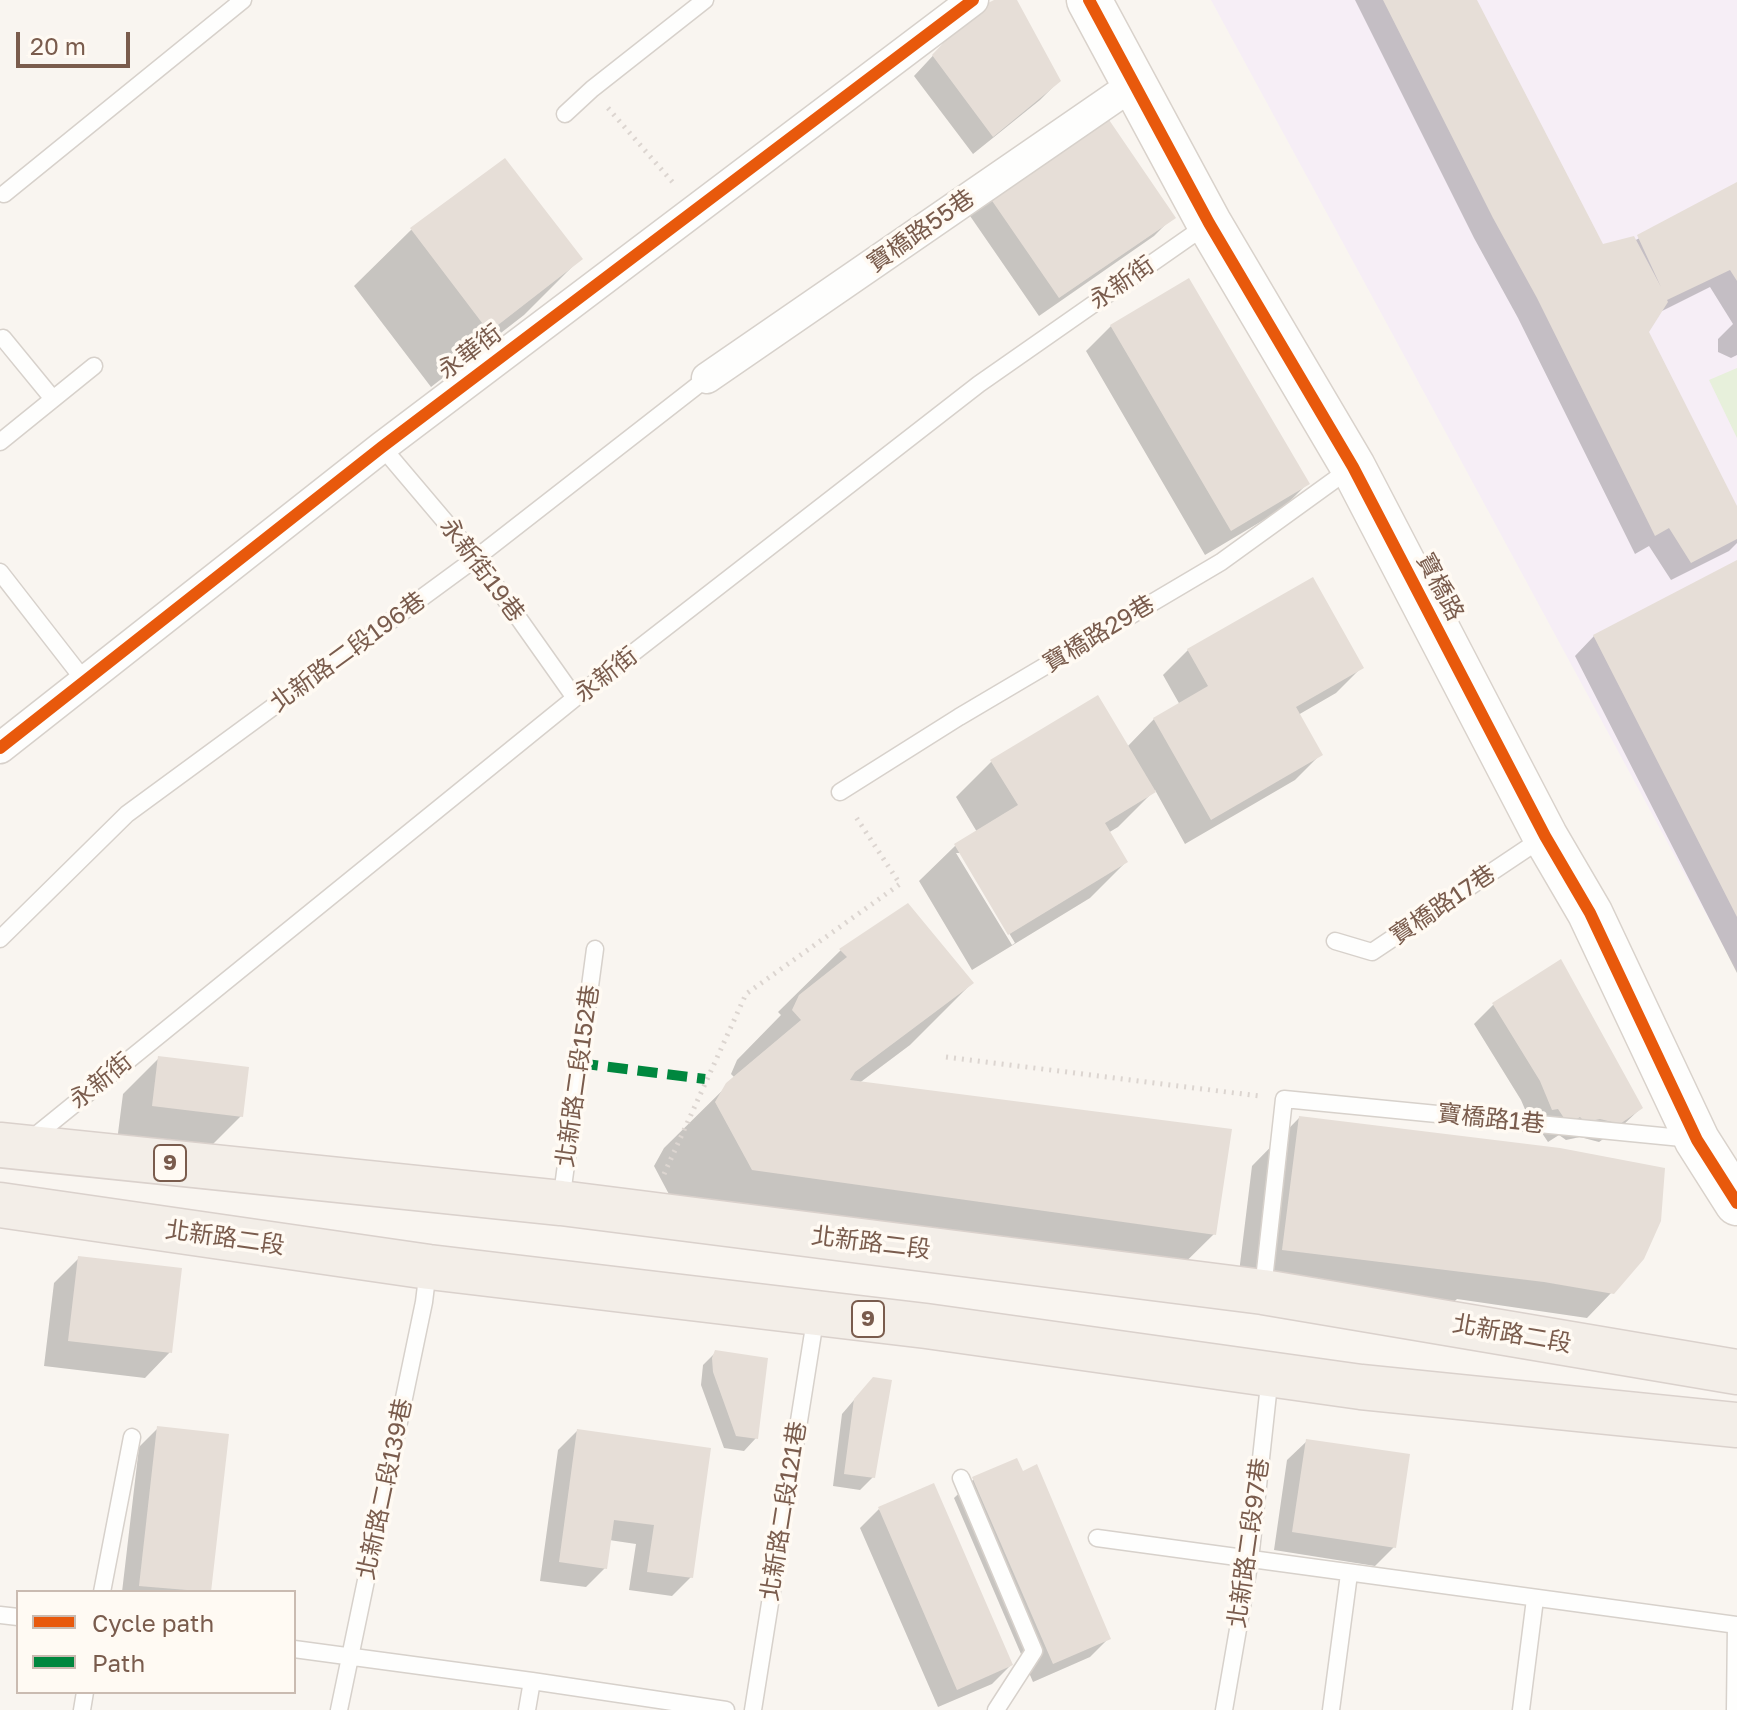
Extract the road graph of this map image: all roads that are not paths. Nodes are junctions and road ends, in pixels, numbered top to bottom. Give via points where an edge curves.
1 (243, 0) edge
2 (705, 0) edge
3 (973, 0) edge
4 (1089, 0) edge
5 (1134, 84) junction
6 (565, 114) dead end
7 (4, 194) dead end
8 (1209, 223) junction
9 (3, 338) dead end
10 (94, 366) dead end
11 (707, 378) joint
12 (53, 399) junction
13 (0, 442) edge
14 (382, 447) junction
15 (1353, 467) junction
16 (476, 558) junction
17 (0, 572) edge
18 (84, 680) junction
19 (575, 698) junction
20 (0, 748) edge
21 (840, 792) road end
22 (1545, 836) junction
23 (0, 939) edge
24 (1335, 941) dead end
25 (595, 949) dead end
26 (1697, 1140) junction
27 (10, 1147) edge
28 (561, 1203) junction
29 (1737, 1203) edge
30 (0, 1205) edge
31 (429, 1267) junction
32 (1263, 1292) junction
33 (816, 1312) junction
34 (1737, 1372) edge
35 (1270, 1375) junction
36 (1737, 1425) edge
37 (132, 1437) dead end
38 (961, 1478) dead end
39 (1097, 1538) dead end
40 (1250, 1560) junction
41 (1349, 1574) junction
42 (102, 1590) edge
43 (1535, 1599) junction
44 (1737, 1625) edge
45 (296, 1649) edge
46 (350, 1655) junction
47 (532, 1681) junction
48 (339, 1710) edge
49 (527, 1710) edge
50 (726, 1710) edge
51 (753, 1710) edge
52 (996, 1710) edge
53 (1224, 1710) edge
54 (1331, 1710) edge
55 (1521, 1710) edge
56 (1735, 1710) edge

1 - 7 lane
2 - 6 lane
3 - 14 street, 永華街
4 - 5 street, 寶橋路
5 - 8 street, 寶橋路
5 - 11 street, 寶橋路55巷
8 - 15 street, 寶橋路
8 - 19 lane, 永新街 via 979,384
9 - 12 lane
10 - 12 lane
11 - 16 lane, 北新路二段196巷
12 - 13 lane
14 - 16 lane, 永新街19巷
14 - 18 street, 永華街
15 - 21 lane, 寶橋路29巷 via 1221,562
15 - 22 street, 寶橋路
16 - 19 lane, 永新街19巷
16 - 23 lane, 北新路二段196巷 via 127,814
17 - 18 lane
18 - 20 street, 永華街
19 - 27 lane, 永新街
22 - 24 lane, 寶橋路17巷 via 1372,952
22 - 26 street, 寶橋路 via 1590,913
25 - 28 lane, 北新路二段152巷
26 - 29 street, 寶橋路
26 - 32 lane, 寶橋路1巷 via 1284,1099
27 - 28 main road, 北新路二段 / 9
28 - 32 main road, 北新路二段 / 9
30 - 31 main road, 北新路二段 / 9
31 - 33 main road, 北新路二段 / 9
31 - 46 lane, 北新路二段139巷
32 - 34 main road, 北新路二段 / 9
33 - 35 main road, 北新路二段 / 9
33 - 51 lane, 北新路二段121巷
35 - 36 main road, 北新路二段 / 9
35 - 40 lane, 北新路二段97巷
37 - 42 lane
38 - 52 lane via 1034,1651
39 - 40 lane
40 - 41 lane
40 - 53 lane, 北新路二段97巷
41 - 43 lane
41 - 54 lane
43 - 44 lane
43 - 55 lane
44 - 56 lane
45 - 46 lane
46 - 47 lane
46 - 48 lane, 北新路二段139巷
47 - 49 lane
47 - 50 lane

